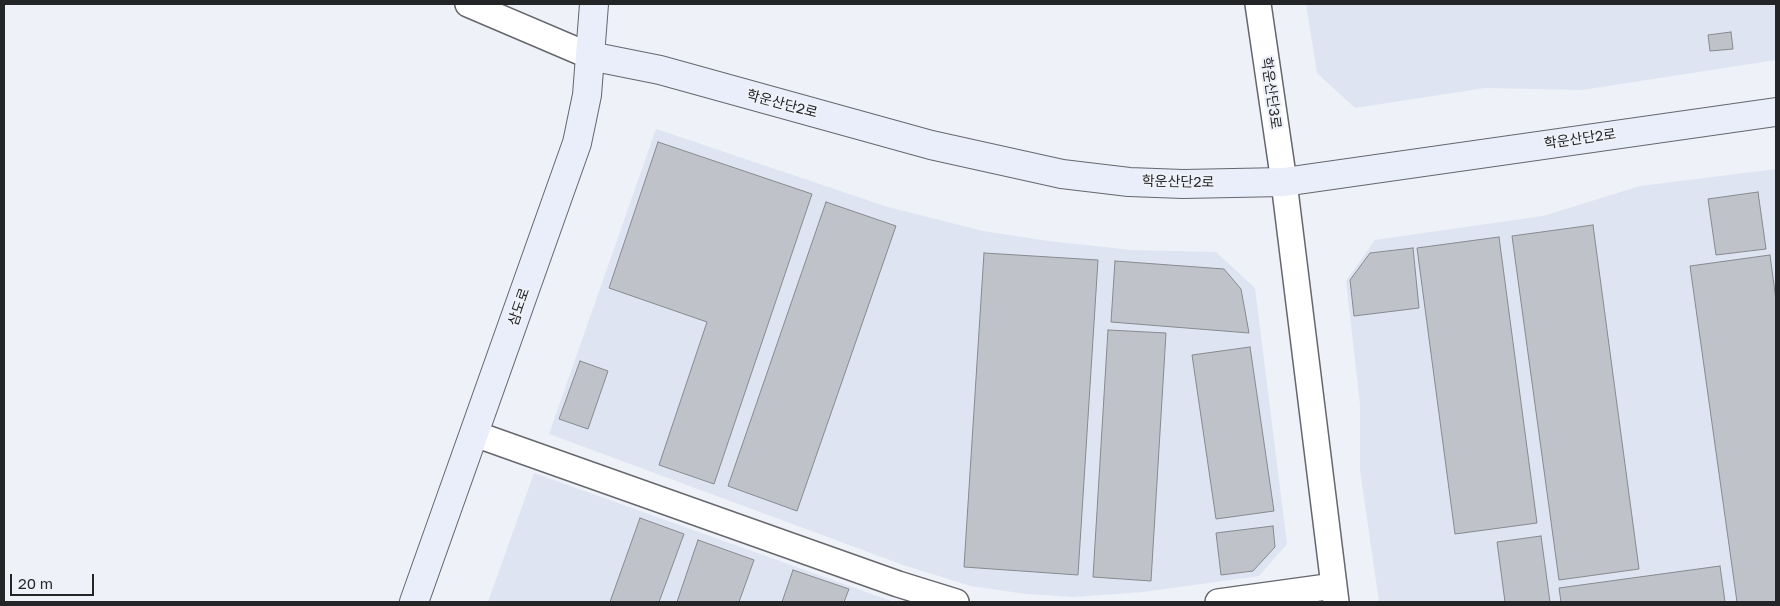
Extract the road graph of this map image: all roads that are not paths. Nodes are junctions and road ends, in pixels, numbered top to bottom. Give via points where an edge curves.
1 (468, 4) edge
2 (594, 4) edge
3 (1258, 4) edge
4 (590, 56) junction
5 (1776, 112) edge
6 (1284, 182) junction
7 (475, 434) junction
8 (1335, 594) edge
9 (414, 602) edge
10 (956, 602) edge
11 (1218, 602) edge

1 - 4 street
2 - 4 street, 삼도로
3 - 6 street, 학운산단3로
4 - 6 street, 학운산단2로 via 660,70 931,145 1062,174 1183,184
4 - 7 street, 삼도로 via 587,95 577,143
5 - 6 street, 학운산단2로
6 - 8 street, 학운산단3로
7 - 9 street, 삼도로
7 - 10 street
8 - 11 street

